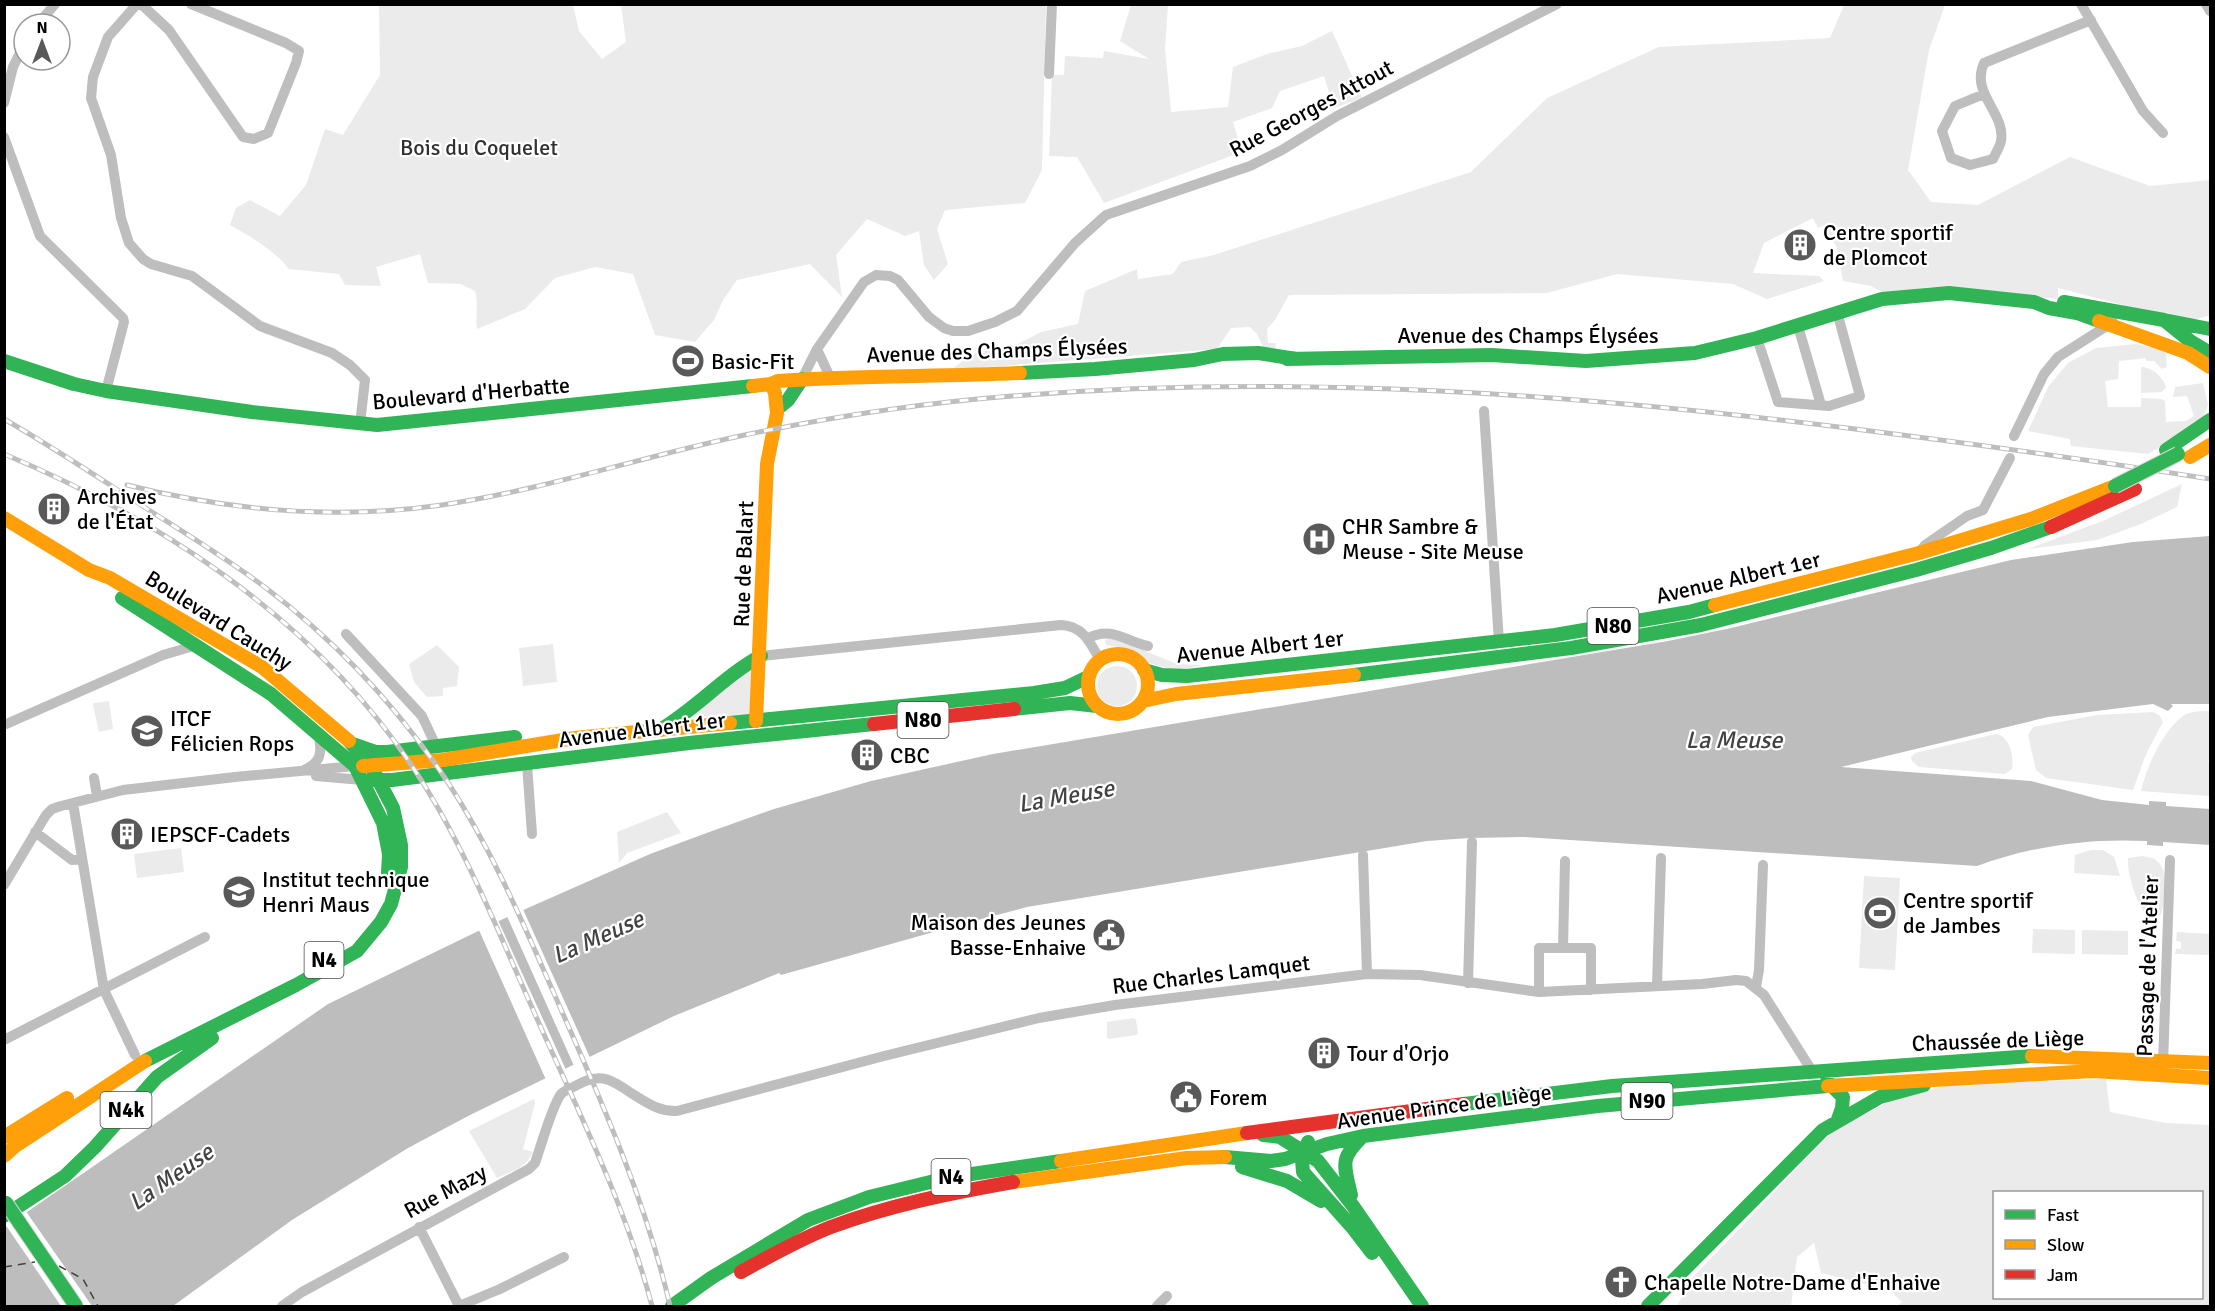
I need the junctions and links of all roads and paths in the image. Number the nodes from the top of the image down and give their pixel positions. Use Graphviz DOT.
graph roads {
  1 [pos="139,4"];
  2 [pos="191,4"];
  3 [pos="1052,4"];
  4 [pos="1557,4"];
  5 [pos="2081,4"];
  6 [pos="2206,4"];
  7 [pos="2211,11"];
  8 [pos="2091,20"];
  9 [pos="12,71"];
  10 [pos="1048,74"];
  11 [pos="1984,94"];
  12 [pos="4,103"];
  13 [pos="2163,133"];
  14 [pos="4,137"];
  15 [pos="2034,302"];
  16 [pos="1837,312"];
  17 [pos="2125,312"];
  18 [pos="2150,317"];
  19 [pos="2211,317"];
  20 [pos="2164,320"];
  21 [pos="2108,325"];
  22 [pos="1798,326"];
  23 [pos="2195,327"];
  24 [pos="2211,329"];
  25 [pos="1757,338"];
  26 [pos="2153,340"];
  27 [pos="818,349"];
  28 [pos="2211,353"];
  29 [pos="4,361"];
  30 [pos="2211,367"];
  31 [pos="830,377"];
  32 [pos="802,379"];
  33 [pos="771,384"];
  34 [pos="106,391"];
  35 [pos="1821,405"];
  36 [pos="777,409"];
  37 [pos="1485,411"];
  38 [pos="2211,420"];
  39 [pos="360,423"];
  40 [pos="2211,435"];
  41 [pos="2014,436"];
  42 [pos="2211,445"];
  43 [pos="2178,454"];
  44 [pos="2010,458"];
  45 [pos="1983,510"];
  46 [pos="7,523"];
  47 [pos="1991,531"];
  48 [pos="1980,551"];
  49 [pos="1919,553"];
  50 [pos="89,570"];
  51 [pos="198,629"];
  52 [pos="177,633"];
  53 [pos="346,634"];
  54 [pos="1088,638"];
  55 [pos="1499,642"];
  56 [pos="197,645"];
  57 [pos="1149,646"];
  58 [pos="1445,648"];
  59 [pos="163,655"];
  60 [pos="761,656"];
  61 [pos="1496,658"];
  62 [pos="1100,660"];
  63 [pos="1437,665"];
  64 [pos="1144,670"];
  65 [pos="1088,677"];
  66 [pos="1143,701"];
  67 [pos="1097,706"];
  68 [pos="789,718"];
  69 [pos="756,721"];
  70 [pos="4,725"];
  71 [pos="663,729"];
  72 [pos="318,735"];
  73 [pos="762,736"];
  74 [pos="575,738"];
  75 [pos="737,738"];
  76 [pos="353,744"];
  77 [pos="436,746"];
  78 [pos="527,764"];
  79 [pos="355,766"];
  80 [pos="372,766"];
  81 [pos="301,771"];
  82 [pos="94,778"];
  83 [pos="407,778"];
  84 [pos="362,780"];
  85 [pos="380,781"];
  86 [pos="98,796"];
  87 [pos="73,802"];
  88 [pos="393,808"];
  89 [pos="35,832"];
  90 [pos="532,834"];
  91 [pos="1472,842"];
  92 [pos="1363,855"];
  93 [pos="1661,858"];
  94 [pos="82,859"];
  95 [pos="2170,860"];
  96 [pos="1565,861"];
  97 [pos="1763,865"];
  98 [pos="4,885"];
  99 [pos="205,936"];
  100 [pos="1563,948"];
  101 [pos="1367,974"];
  102 [pos="1468,983"];
  103 [pos="1657,986"];
  104 [pos="1756,987"];
  105 [pos="104,990"];
  106 [pos="1591,990"];
  107 [pos="1539,992"];
  108 [pos="252,1008"];
  109 [pos="4,1040"];
  110 [pos="135,1055"];
  111 [pos="2163,1060"];
  112 [pos="2211,1063"];
  113 [pos="1812,1071"];
  114 [pos="2162,1074"];
  115 [pos="2211,1078"];
  116 [pos="588,1079"];
  117 [pos="1947,1079"];
  118 [pos="1833,1086"];
  119 [pos="1342,1120"];
  120 [pos="1837,1122"];
  121 [pos="1823,1130"];
  122 [pos="1256,1134"];
  123 [pos="1363,1136"];
  124 [pos="4,1137"];
  125 [pos="1305,1152"];
  126 [pos="4,1156"];
  127 [pos="1187,1158"];
  128 [pos="869,1197"];
  129 [pos="5,1205"];
  130 [pos="1353,1206"];
  131 [pos="1332,1207"];
  132 [pos="873,1213"];
  133 [pos="419,1227"];
  134 [pos="564,1257"];
  135 [pos="1167,1296"];
  136 [pos="76,1306"];
  137 [pos="282,1306"];
  138 [pos="459,1306"];
  139 [pos="672,1306"];
  140 [pos="689,1306"];
  141 [pos="1157,1306"];
  142 [pos="1409,1306"];
  143 [pos="1422,1306"];
  144 [pos="1648,1306"];
  1 -- 2 [label="street"];
  1 -- 39 [label="street"];
  3 -- 10 [label="street"];
  4 -- 27 [label="street, Rue Georges Attout"];
  5 -- 8 [label="street"];
  6 -- 7 [label="street"];
  8 -- 11 [label="street"];
  8 -- 13 [label="street"];
  9 -- 12 [label="street"];
  11 -- 11 [label="street"];
  14 -- 34 [label="street"];
  15 -- 16 [label="main road, Avenue des Champs Élysées"];
  15 -- 17 [label="main road, Avenue des Champs Élysées"];
  15 -- 21 [label="main road, Avenue des Champs Élysées"];
  16 -- 22 [label="main road, Avenue des Champs Élysées"];
  16 -- 35 [label="street"];
  17 -- 18 [label="main road, Avenue des Champs Élysées"];
  17 -- 21 [label="street"];
  18 -- 20 [label="main road, Avenue des Champs Élysées"];
  18 -- 26 [label="main road"];
  19 -- 23 [label="main road"];
  20 -- 23 [label="main road"];
  20 -- 28 [label="main road, Avenue des Champs Élysées"];
  21 -- 26 [label="main road, Avenue des Champs Élysées"];
  21 -- 41 [label="street"];
  22 -- 25 [label="main road, Avenue des Champs Élysées"];
  22 -- 35 [label="street"];
  23 -- 24 [label="main road"];
  25 -- 31 [label="main road, Avenue des Champs Élysées"];
  25 -- 35 [label="street"];
  26 -- 30 [label="main road, Avenue des Champs Élysées"];
  27 -- 31 [label="street"];
  27 -- 32 [label="street"];
  29 -- 34 [label="main road, Boulevard d'Herbatte"];
  31 -- 32 [label="main road, Avenue des Champs Élysées"];
  32 -- 33 [label="main road, Boulevard d'Herbatte"];
  32 -- 36 [label="main road"];
  33 -- 36 [label="main road, Rue de Balart"];
  33 -- 39 [label="main road, Boulevard d'Herbatte"];
  34 -- 39 [label="main road, Boulevard d'Herbatte"];
  36 -- 60 [label="main road, Rue de Balart"];
  37 -- 55 [label="street"];
  38 -- 43 [label="main road"];
  40 -- 43 [label="main road, Avenue Albert 1er / N80"];
  42 -- 43 [label="main road, N80"];
  43 -- 47 [label="main road, Avenue Albert 1er / N80"];
  43 -- 48 [label="main road, Avenue Albert 1er / N80"];
  44 -- 45 [label="street"];
  45 -- 47 [label="street"];
  45 -- 49 [label="street"];
  46 -- 50 [label="main road, Boulevard Cauchy / N4"];
  47 -- 48 [label="main road"];
  47 -- 49 [label="main road, Avenue Albert 1er / N80"];
  48 -- 61 [label="main road, Avenue Albert 1er / N80"];
  49 -- 55 [label="main road, Avenue Albert 1er / N80"];
  50 -- 51 [label="main road, Boulevard Cauchy / N4"];
  50 -- 52 [label="main road, Boulevard Cauchy / N4"];
  51 -- 52 [label="street"];
  51 -- 76 [label="main road, Boulevard Cauchy / N4"];
  52 -- 56 [label="main road, Boulevard Cauchy / N4"];
  52 -- 59 [label="street"];
  53 -- 77 [label="street"];
  54 -- 57 [label="street, Avenue Albert 1er"];
  54 -- 60 [label="street, Avenue Albert 1er"];
  54 -- 62 [label="street"];
  55 -- 58 [label="main road, Avenue Albert 1er / N80"];
  55 -- 61 [label="main road"];
  56 -- 59 [label="street"];
  56 -- 72 [label="main road, Boulevard Cauchy / N4"];
  58 -- 63 [label="main road"];
  58 -- 64 [label="main road, Avenue Albert 1er / N80"];
  59 -- 70 [label="street"];
  60 -- 69 [label="main road, Rue de Balart"];
  60 -- 71 [label="main road, Avenue Albert 1er"];
  61 -- 63 [label="main road, Avenue Albert 1er / N80"];
  62 -- 64 [label="main road, Avenue Albert 1er"];
  62 -- 65 [label="main road"];
  63 -- 66 [label="main road, Avenue Albert 1er / N80"];
  64 -- 66 [label="main road, Avenue Albert 1er"];
  65 -- 67 [label="main road"];
  65 -- 68 [label="main road, Avenue Albert 1er / N80"];
  66 -- 67 [label="main road, Avenue Albert 1er"];
  67 -- 73 [label="main road, Avenue Albert 1er / N80"];
  68 -- 69 [label="main road, Avenue Albert 1er / N80"];
  68 -- 73 [label="main road, Avenue Albert 1er / N80"];
  69 -- 71 [label="main road, Avenue Albert 1er / N80"];
  69 -- 75 [label="main road"];
  71 -- 74 [label="main road, Avenue Albert 1er / N80"];
  71 -- 78 [label="main road, Avenue Albert 1er / N80"];
  72 -- 79 [label="main road, Boulevard Cauchy / N4"];
  72 -- 81 [label="street"];
  73 -- 75 [label="main road, Avenue Albert 1er / N80"];
  74 -- 77 [label="main road, Avenue Albert 1er / N80"];
  74 -- 80 [label="main road, Avenue Albert 1er / N80"];
  75 -- 78 [label="main road, Avenue Albert 1er / N80"];
  76 -- 77 [label="main road, Avenue Albert 1er / N80"];
  76 -- 80 [label="main road, Boulevard Cauchy / N4"];
  78 -- 83 [label="main road, Avenue Albert 1er / N80"];
  78 -- 90 [label="street"];
  79 -- 80 [label="main road, Avenue Albert 1er / N80"];
  79 -- 81 [label="street"];
  79 -- 84 [label="main road, N4"];
  80 -- 85 [label="main road, N4"];
  81 -- 84 [label="street"];
  81 -- 86 [label="street"];
  82 -- 86 [label="street"];
  83 -- 85 [label="main road, Avenue Albert 1er / N80"];
  83 -- 88 [label="main road"];
  84 -- 85 [label="main road, Avenue Albert 1er / N80"];
  84 -- 110 [label="main road, N4"];
  85 -- 88 [label="main road, N4"];
  86 -- 87 [label="street"];
  87 -- 89 [label="street"];
  87 -- 94 [label="street"];
  88 -- 108 [label="main road, N4"];
  89 -- 94 [label="street"];
  89 -- 98 [label="street"];
  91 -- 102 [label="street"];
  92 -- 101 [label="street"];
  93 -- 103 [label="street"];
  94 -- 105 [label="street"];
  95 -- 111 [label="street, Passage de l'Atelier"];
  96 -- 100 [label="street"];
  97 -- 104 [label="street"];
  99 -- 105 [label="street"];
  100 -- 106 [label="street"];
  100 -- 107 [label="street"];
  101 -- 102 [label="street, Rue Charles Lamquet"];
  101 -- 116 [label="street, Rue Charles Lamquet"];
  102 -- 107 [label="street, Rue Charles Lamquet"];
  103 -- 104 [label="street, Rue Charles Lamquet"];
  103 -- 106 [label="street, Rue Charles Lamquet"];
  104 -- 113 [label="street"];
  105 -- 109 [label="street"];
  105 -- 110 [label="street"];
  106 -- 107 [label="street, Rue Charles Lamquet"];
  108 -- 126 [label="main road, N4"];
  108 -- 129 [label="main road, N4k"];
  110 -- 124 [label="main road, N4"];
  111 -- 112 [label="main road, Chaussée de Liège / N90"];
  111 -- 113 [label="main road, Chaussée de Liège / N90"];
  111 -- 114 [label="street, Passage de l'Atelier"];
  113 -- 118 [label="main road"];
  113 -- 119 [label="main road, Avenue Prince de Liège / N90"];
  114 -- 115 [label="main road, Chaussée de Liège / N90"];
  114 -- 117 [label="main road, Chaussée de Liège / N90"];
  116 -- 133 [label="street, Rue Mazy"];
  117 -- 118 [label="main road, Avenue Prince de Liège / N90"];
  117 -- 120 [label="main road, Chaussée de Liège"];
  118 -- 120 [label="main road"];
  118 -- 121 [label="main road, Chaussée de Liège"];
  118 -- 123 [label="main road, Avenue Prince de Liège / N90"];
  119 -- 122 [label="main road, Avenue Prince de Liège / N90"];
  119 -- 125 [label="main road"];
  120 -- 121 [label="main road, Chaussée de Liège"];
  121 -- 144 [label="main road, Chaussée de Liège"];
  122 -- 125 [label="main road, N4"];
  122 -- 128 [label="main road, Avenue Prince de Liège / N4"];
  123 -- 125 [label="main road, Avenue Prince de Liège / N90"];
  123 -- 130 [label="main road"];
  125 -- 127 [label="main road, Avenue Prince de Liège / N90"];
  125 -- 130 [label="main road, N4"];
  125 -- 131 [label="main road"];
  127 -- 131 [label="main road, N4"];
  127 -- 132 [label="main road, Avenue Prince de Liège / N4"];
  128 -- 132 [label="main road"];
  128 -- 139 [label="main road, Avenue Prince de Liège / N4"];
  129 -- 136 [label="main road, bridge"];
  130 -- 143 [label="main road, N4"];
  131 -- 142 [label="main road, N4"];
  132 -- 140 [label="main road, Avenue Prince de Liège / N4"];
  133 -- 137 [label="street, Rue Mazy"];
  133 -- 138 [label="street"];
  134 -- 138 [label="street"];
  135 -- 141 [label="street"];
}
